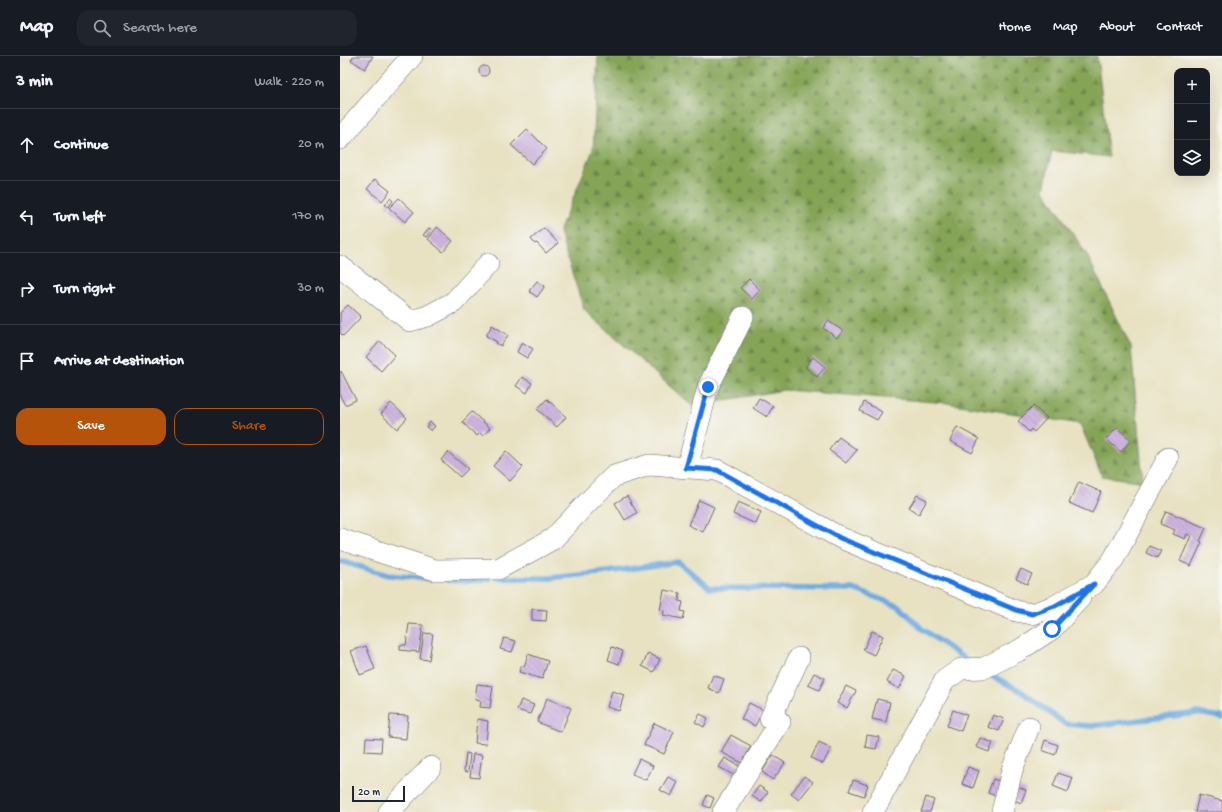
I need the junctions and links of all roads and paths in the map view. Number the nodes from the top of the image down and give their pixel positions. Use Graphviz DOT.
graph roads {
  1 [pos="412,56"];
  2 [pos="340,138"];
  3 [pos="488,264"];
  4 [pos="340,266"];
  5 [pos="743,317"];
  6 [pos="1168,458"];
  7 [pos="686,468"];
  8 [pos="340,539"];
  9 [pos="1094,584"];
  10 [pos="799,658"];
  11 [pos="1029,728"];
  12 [pos="431,768"];
  13 [pos="389,812"];
  14 [pos="723,812"];
  15 [pos="873,812"];
  16 [pos="1002,812"];
  1 -- 2 [label="street"];
  3 -- 4 [label="street"];
  5 -- 7 [label="street"];
  6 -- 9 [label="street"];
  7 -- 8 [label="street"];
  7 -- 9 [label="street"];
  9 -- 15 [label="street"];
  10 -- 14 [label="street"];
  11 -- 16 [label="street"];
  12 -- 13 [label="street"];
}
